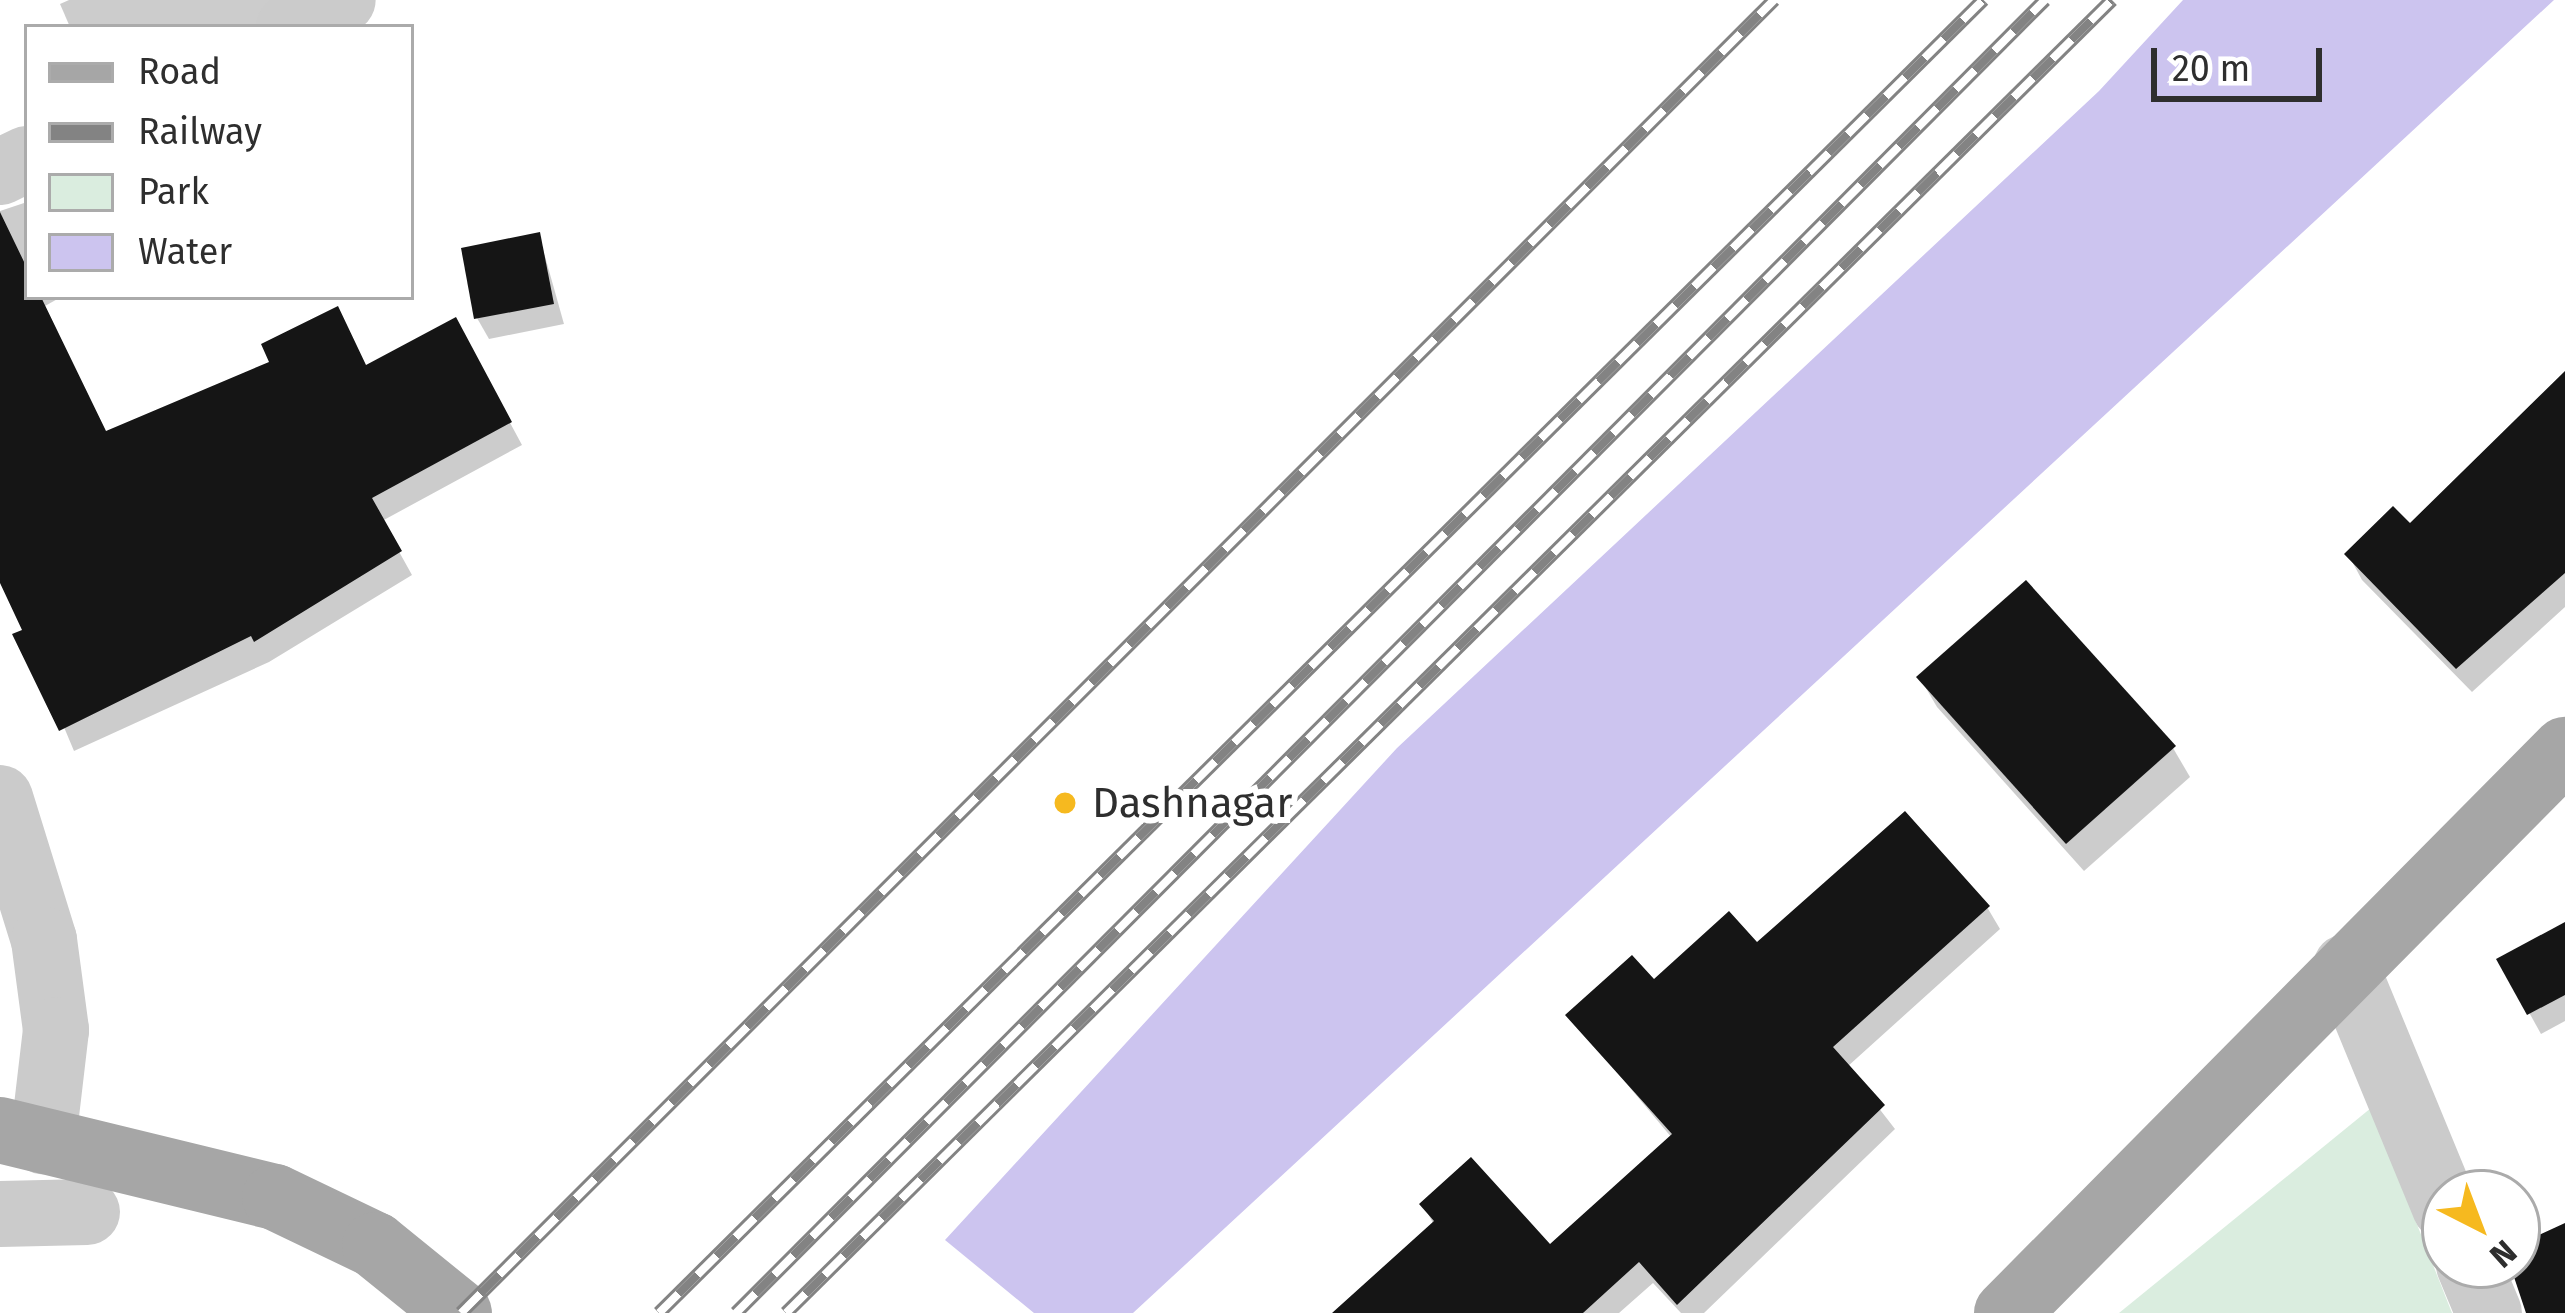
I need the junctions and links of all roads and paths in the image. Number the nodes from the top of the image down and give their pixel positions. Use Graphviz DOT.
graph roads {
  1 [pos="343,0"];
  2 [pos="295,24"];
  3 [pos="2565,750"];
  4 [pos="0,798"];
  5 [pos="2346,967"];
  6 [pos="21,1136"];
  7 [pos="2429,1169"];
  8 [pos="87,1212"];
  9 [pos="0,1214"];
  10 [pos="459,1313"];
  11 [pos="2007,1313"];
  1 -- 2 [label="street"];
  3 -- 5 [label="main road"];
  4 -- 6 [label="street"];
  5 -- 7 [label="street"];
  5 -- 11 [label="main road"];
  6 -- 10 [label="main road"];
  8 -- 9 [label="street"];
}
